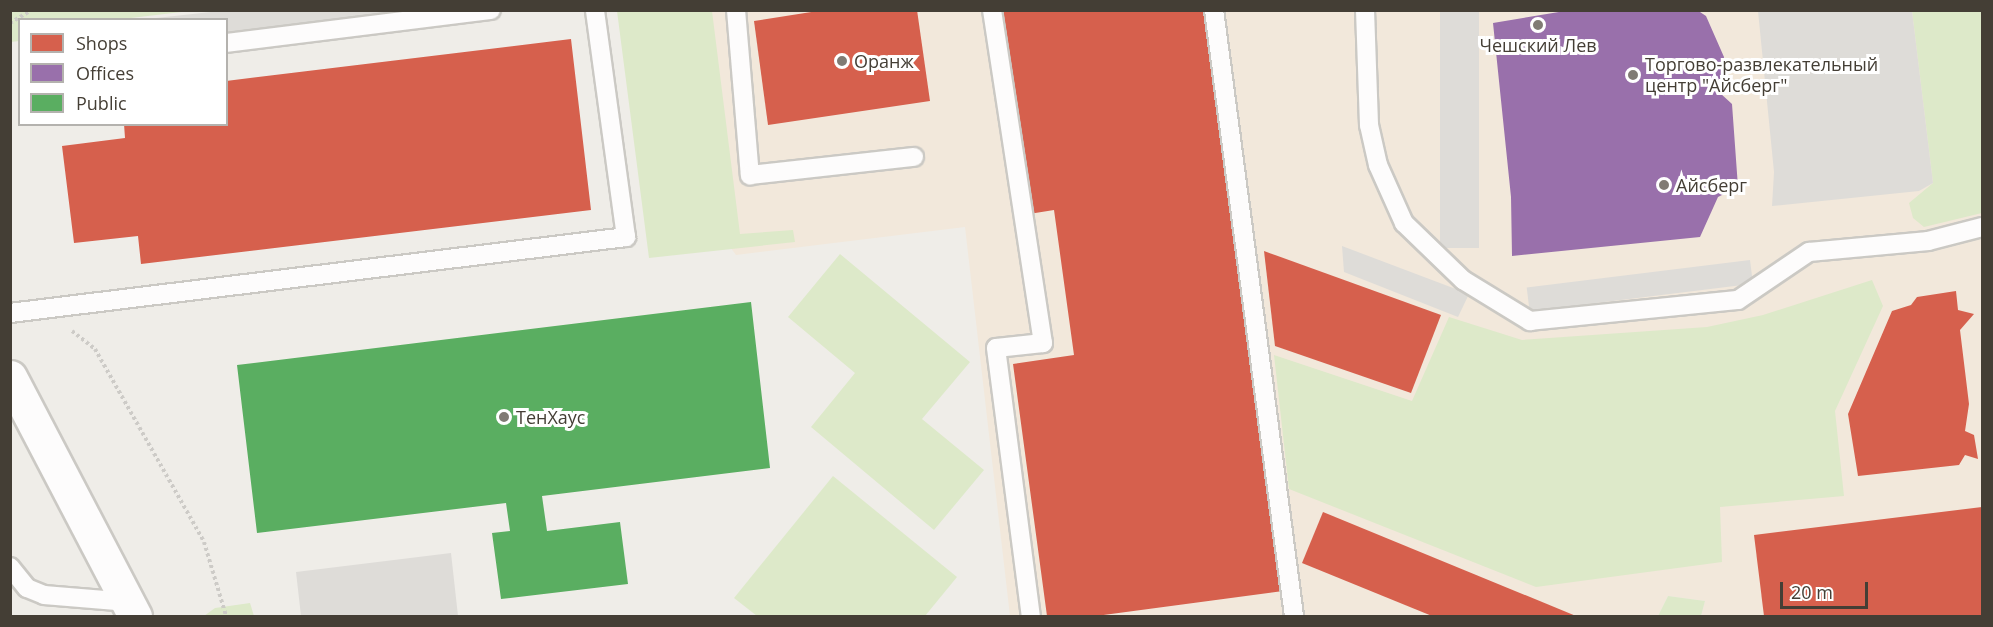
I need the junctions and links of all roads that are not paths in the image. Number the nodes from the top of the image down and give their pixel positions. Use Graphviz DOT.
graph roads {
  1 [pos="491,10"];
  2 [pos="595,10"];
  3 [pos="736,10"];
  4 [pos="992,10"];
  5 [pos="1214,10"];
  6 [pos="1365,10"];
  7 [pos="228,43"];
  8 [pos="914,157"];
  9 [pos="1983,227"];
  10 [pos="10,314"];
  11 [pos="10,377"];
  12 [pos="10,567"];
  13 [pos="132,609"];
  14 [pos="1031,616"];
  15 [pos="1294,616"];
  1 -- 7 [label="lane"];
  2 -- 10 [label="lane"];
  3 -- 8 [label="lane"];
  4 -- 14 [label="lane"];
  5 -- 15 [label="lane"];
  6 -- 9 [label="lane"];
  11 -- 13 [label="street"];
  12 -- 13 [label="lane"];
}
